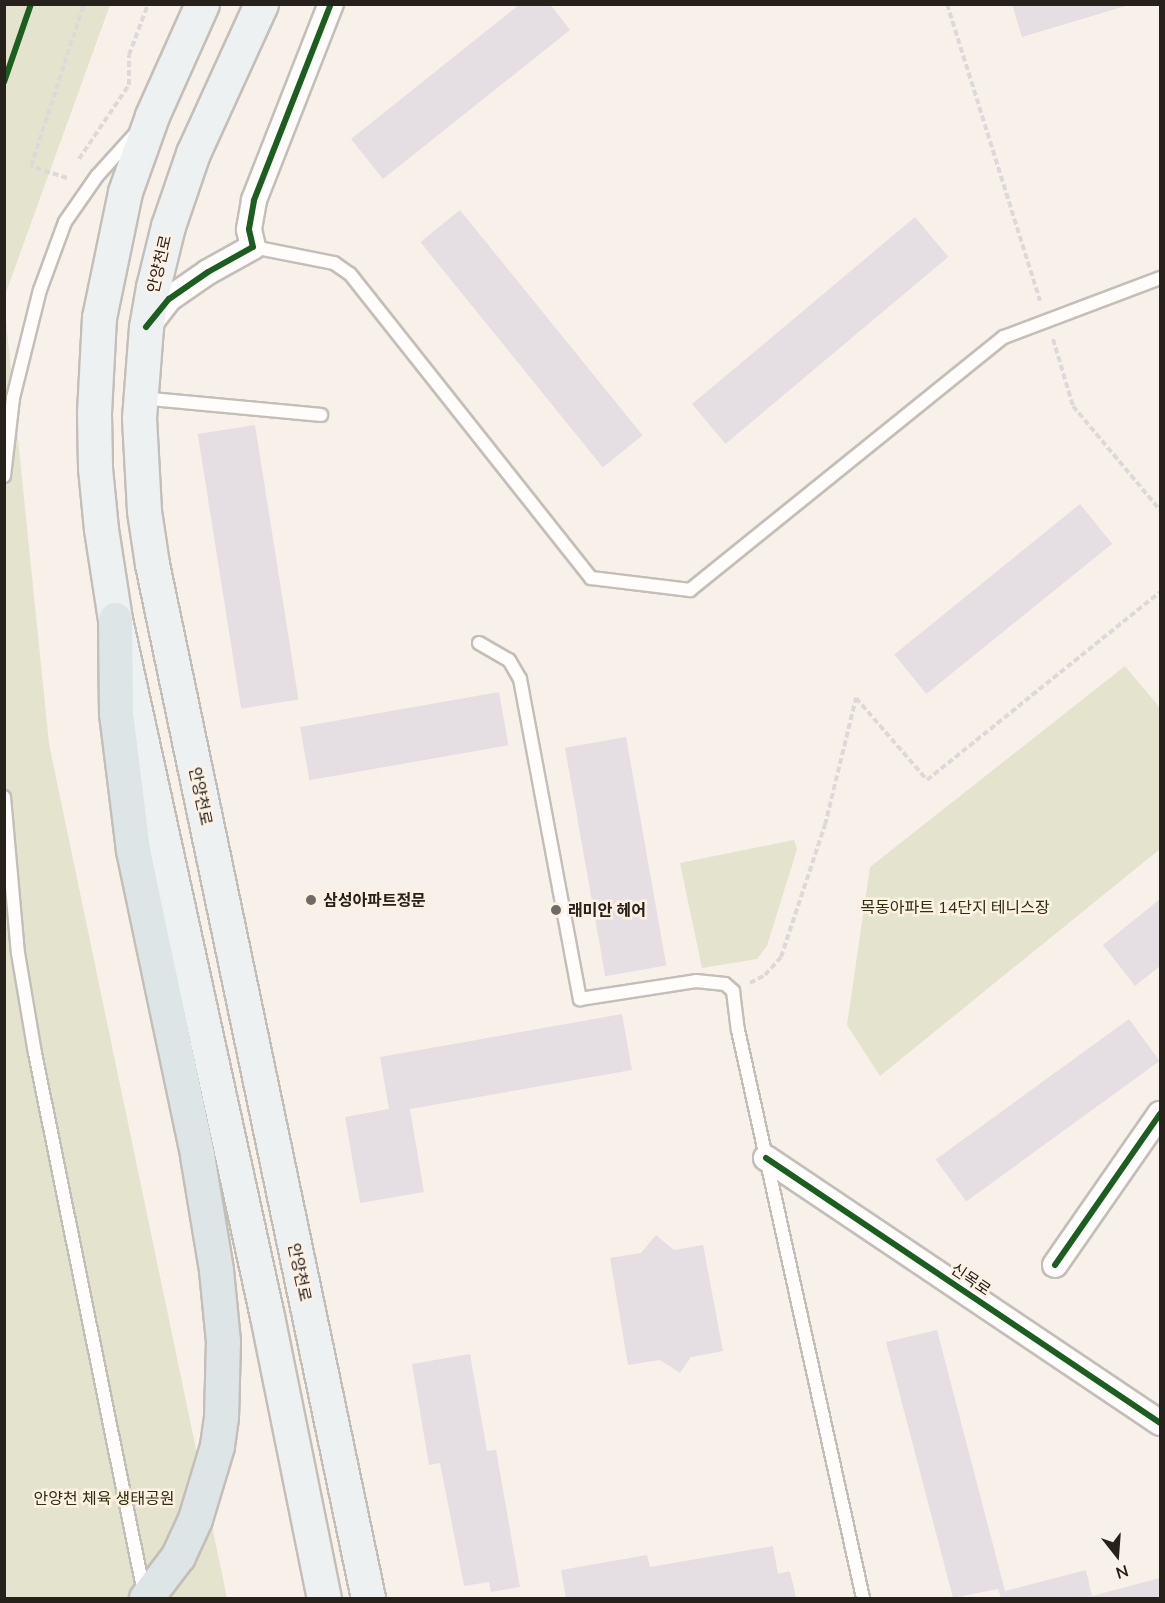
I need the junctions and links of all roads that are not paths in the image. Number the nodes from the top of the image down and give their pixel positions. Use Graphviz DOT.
graph roads {
  1 [pos="202,4"];
  2 [pos="261,4"];
  3 [pos="331,4"];
  4 [pos="152,116"];
  5 [pos="253,247"];
  6 [pos="1161,278"];
  7 [pos="146,327"];
  8 [pos="141,398"];
  9 [pos="321,415"];
  10 [pos="4,476"];
  11 [pos="115,619"];
  12 [pos="479,643"];
  13 [pos="4,797"];
  14 [pos="1161,1114"];
  15 [pos="766,1158"];
  16 [pos="1055,1265"];
  17 [pos="1161,1423"];
  18 [pos="146,1599"];
  19 [pos="324,1599"];
  20 [pos="368,1599"];
  21 [pos="863,1599"];
  1 -- 4 [label="main road"];
  2 -- 7 [label="main road, 안양천로"];
  3 -- 5 [label="street"];
  4 -- 10 [label="lane"];
  4 -- 11 [label="main road"];
  5 -- 6 [label="lane"];
  5 -- 7 [label="street"];
  7 -- 8 [label="main road, 안양천로"];
  8 -- 9 [label="lane"];
  8 -- 20 [label="main road, 안양천로"];
  11 -- 18 [label="main road"];
  11 -- 19 [label="main road"];
  12 -- 15 [label="lane"];
  13 -- 18 [label="lane"];
  14 -- 16 [label="street"];
  15 -- 17 [label="street, 신목로"];
  15 -- 21 [label="lane"];
}
